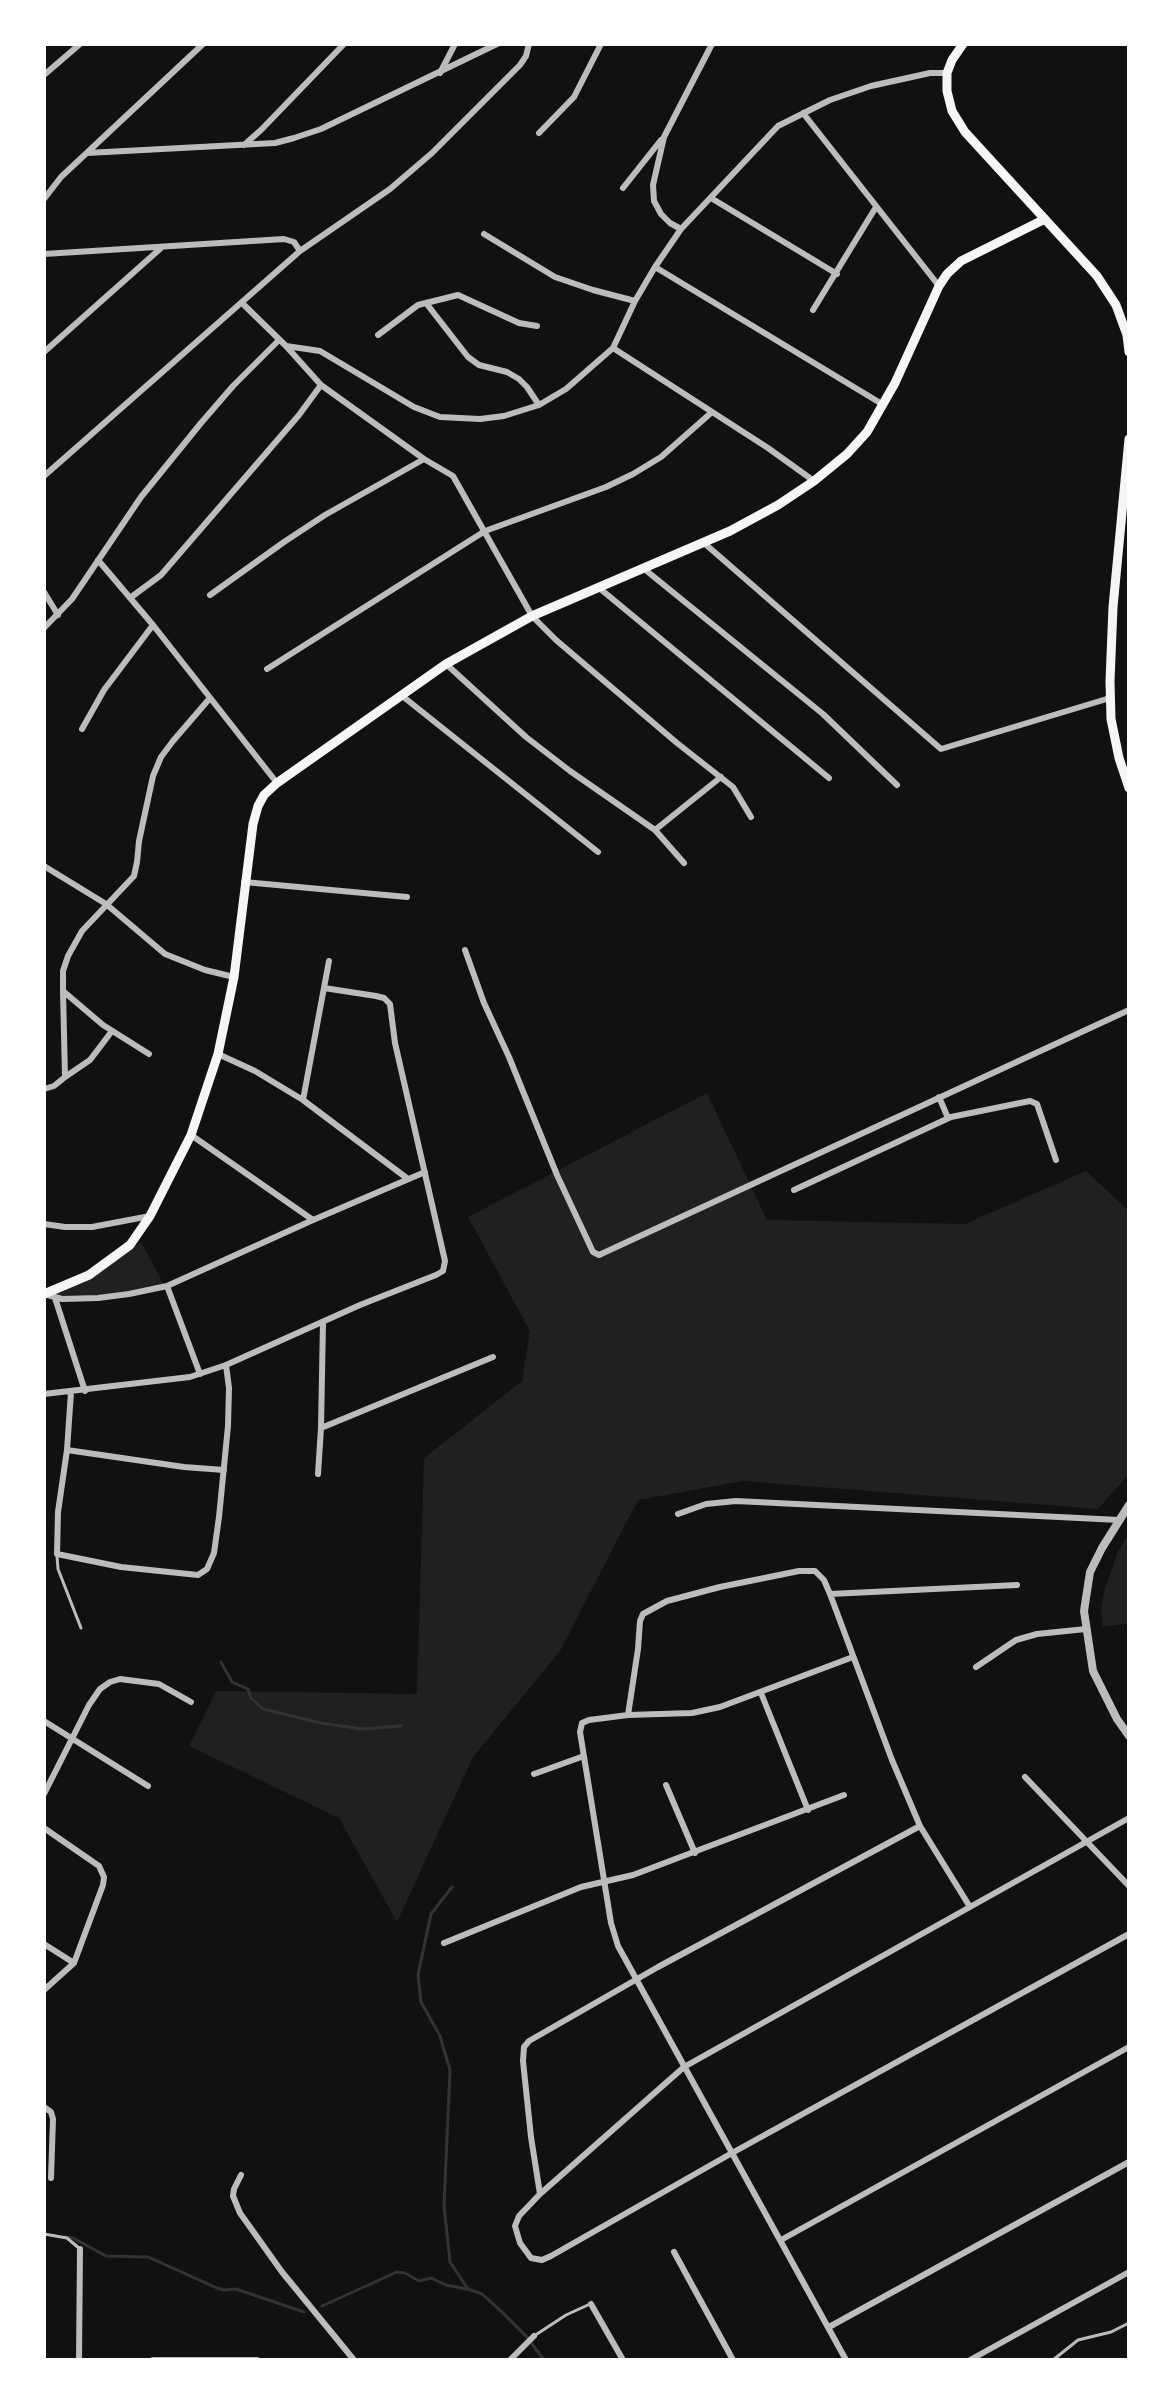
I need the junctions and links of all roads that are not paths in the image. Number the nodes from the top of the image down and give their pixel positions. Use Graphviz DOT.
graph roads {
  1 [pos="80,44"];
  2 [pos="203,44"];
  3 [pos="344,44"];
  4 [pos="455,44"];
  5 [pos="497,44"];
  6 [pos="529,44"];
  7 [pos="601,44"];
  8 [pos="712,44"];
  9 [pos="963,44"];
  10 [pos="439,73"];
  11 [pos="947,73"];
  12 [pos="44,75"];
  13 [pos="803,113"];
  14 [pos="539,133"];
  15 [pos="664,137"];
  16 [pos="244,145"];
  17 [pos="87,153"];
  18 [pos="623,188"];
  19 [pos="711,198"];
  20 [pos="44,199"];
  21 [pos="876,207"];
  22 [pos="1045,219"];
  23 [pos="681,229"];
  24 [pos="484,234"];
  25 [pos="162,247"];
  26 [pos="300,251"];
  27 [pos="44,254"];
  28 [pos="655,267"];
  29 [pos="837,274"];
  30 [pos="939,286"];
  31 [pos="635,301"];
  32 [pos="242,303"];
  33 [pos="426,303"];
  34 [pos="813,310"];
  35 [pos="537,326"];
  36 [pos="1128,334"];
  37 [pos="378,335"];
  38 [pos="279,340"];
  39 [pos="286,346"];
  40 [pos="613,348"];
  41 [pos="44,352"];
  42 [pos="1129,352"];
  43 [pos="321,385"];
  44 [pos="882,404"];
  45 [pos="539,405"];
  46 [pos="712,412"];
  47 [pos="1129,439"];
  48 [pos="424,459"];
  49 [pos="44,476"];
  50 [pos="814,481"];
  51 [pos="1125,522"];
  52 [pos="485,531"];
  53 [pos="704,543"];
  54 [pos="98,560"];
  55 [pos="643,568"];
  56 [pos="598,587"];
  57 [pos="44,592"];
  58 [pos="210,595"];
  59 [pos="130,598"];
  60 [pos="58,615"];
  61 [pos="532,616"];
  62 [pos="153,625"];
  63 [pos="44,628"];
  64 [pos="446,664"];
  65 [pos="267,669"];
  66 [pos="401,695"];
  67 [pos="210,698"];
  68 [pos="1110,698"];
  69 [pos="82,729"];
  70 [pos="721,777"];
  71 [pos="829,778"];
  72 [pos="277,783"];
  73 [pos="897,785"];
  74 [pos="1129,788"];
  75 [pos="751,817"];
  76 [pos="655,830"];
  77 [pos="598,852"];
  78 [pos="684,863"];
  79 [pos="46,869"];
  80 [pos="244,882"];
  81 [pos="407,897"];
  82 [pos="106,904"];
  83 [pos="465,950"];
  84 [pos="329,961"];
  85 [pos="234,977"];
  86 [pos="324,988"];
  87 [pos="63,991"];
  88 [pos="1129,1010"];
  89 [pos="112,1031"];
  90 [pos="149,1054"];
  91 [pos="218,1054"];
  92 [pos="65,1077"];
  93 [pos="44,1089"];
  94 [pos="939,1097"];
  95 [pos="303,1100"];
  96 [pos="948,1118"];
  97 [pos="191,1135"];
  98 [pos="1056,1160"];
  99 [pos="425,1172"];
  100 [pos="408,1179"];
  101 [pos="794,1190"];
  102 [pos="150,1216"];
  103 [pos="313,1220"];
  104 [pos="44,1224"];
  105 [pos="167,1286"];
  106 [pos="44,1294"];
  107 [pos="55,1298"];
  108 [pos="323,1322"];
  109 [pos="493,1357"];
  110 [pos="226,1365"];
  111 [pos="200,1374"];
  112 [pos="85,1391"];
  113 [pos="71,1392"];
  114 [pos="44,1394"];
  115 [pos="321,1428"];
  116 [pos="67,1450"];
  117 [pos="224,1470"];
  118 [pos="318,1474"];
  119 [pos="1129,1505"];
  120 [pos="678,1514"];
  121 [pos="1119,1520"];
  122 [pos="57,1554"];
  123 [pos="1017,1585"];
  124 [pos="830,1594"];
  125 [pos="81,1628"];
  126 [pos="1086,1629"];
  127 [pos="853,1657"];
  128 [pos="976,1667"];
  129 [pos="761,1693"];
  130 [pos="191,1702"];
  131 [pos="628,1715"];
  132 [pos="44,1721"];
  133 [pos="1129,1736"];
  134 [pos="71,1737"];
  135 [pos="584,1756"];
  136 [pos="534,1774"];
  137 [pos="1025,1777"];
  138 [pos="666,1785"];
  139 [pos="148,1786"];
  140 [pos="44,1794"];
  141 [pos="844,1795"];
  142 [pos="808,1810"];
  143 [pos="1129,1818"];
  144 [pos="920,1826"];
  145 [pos="44,1828"];
  146 [pos="1086,1841"];
  147 [pos="695,1853"];
  148 [pos="605,1883"];
  149 [pos="1129,1886"];
  150 [pos="970,1907"];
  151 [pos="1129,1934"];
  152 [pos="444,1943"];
  153 [pos="44,1944"];
  154 [pos="74,1963"];
  155 [pos="635,1981"];
  156 [pos="44,1990"];
  157 [pos="1129,2047"];
  158 [pos="684,2067"];
  159 [pos="44,2107"];
  160 [pos="732,2153"];
  161 [pos="1129,2162"];
  162 [pos="241,2175"];
  163 [pos="51,2178"];
  164 [pos="540,2194"];
  165 [pos="44,2234"];
  166 [pos="781,2240"];
  167 [pos="80,2249"];
  168 [pos="674,2252"];
  169 [pos="1129,2272"];
  170 [pos="591,2304"];
  171 [pos="1129,2323"];
  172 [pos="829,2327"];
  173 [pos="534,2336"];
  174 [pos="79,2360"];
  175 [pos="153,2360"];
  176 [pos="257,2360"];
  177 [pos="354,2360"];
  178 [pos="510,2360"];
  179 [pos="623,2360"];
  180 [pos="733,2360"];
  181 [pos="846,2360"];
  182 [pos="970,2360"];
  183 [pos="1053,2360"];
  1 -- 12 [label="street"];
  2 -- 17 [label="street"];
  3 -- 16 [label="street"];
  4 -- 10 [label="street"];
  5 -- 10 [label="street"];
  6 -- 26 [label="street"];
  7 -- 14 [label="street"];
  8 -- 15 [label="street"];
  9 -- 11 [label="main road"];
  10 -- 16 [label="street"];
  11 -- 13 [label="street"];
  11 -- 22 [label="main road"];
  13 -- 19 [label="street"];
  13 -- 21 [label="street"];
  15 -- 18 [label="street"];
  15 -- 23 [label="street"];
  16 -- 17 [label="street"];
  17 -- 20 [label="street"];
  19 -- 23 [label="street"];
  19 -- 29 [label="street"];
  21 -- 29 [label="street"];
  21 -- 30 [label="street"];
  22 -- 30 [label="main road"];
  22 -- 36 [label="main road"];
  23 -- 28 [label="street"];
  24 -- 31 [label="street"];
  25 -- 26 [label="street"];
  25 -- 27 [label="street"];
  25 -- 41 [label="street"];
  26 -- 32 [label="street"];
  28 -- 31 [label="street"];
  28 -- 44 [label="street"];
  29 -- 34 [label="street"];
  30 -- 44 [label="main road"];
  31 -- 40 [label="street"];
  32 -- 38 [label="street"];
  32 -- 49 [label="street"];
  33 -- 35 [label="street"];
  33 -- 37 [label="street"];
  33 -- 45 [label="street"];
  36 -- 42 [label="main road"];
  38 -- 39 [label="street"];
  38 -- 54 [label="street"];
  39 -- 43 [label="street"];
  39 -- 45 [label="street"];
  40 -- 45 [label="street"];
  40 -- 46 [label="street"];
  43 -- 48 [label="street"];
  43 -- 59 [label="street"];
  44 -- 50 [label="main road"];
  46 -- 50 [label="street"];
  46 -- 52 [label="street"];
  47 -- 51 [label="main road"];
  48 -- 52 [label="street"];
  48 -- 58 [label="street"];
  50 -- 53 [label="main road"];
  51 -- 68 [label="main road"];
  52 -- 61 [label="street"];
  52 -- 65 [label="street"];
  53 -- 55 [label="main road"];
  53 -- 68 [label="street"];
  54 -- 59 [label="street"];
  54 -- 60 [label="street"];
  55 -- 56 [label="main road"];
  55 -- 73 [label="street"];
  56 -- 61 [label="main road"];
  56 -- 71 [label="street"];
  57 -- 60 [label="street"];
  59 -- 62 [label="street"];
  60 -- 63 [label="street"];
  61 -- 64 [label="main road"];
  61 -- 70 [label="street"];
  62 -- 67 [label="street"];
  62 -- 69 [label="street"];
  64 -- 66 [label="main road"];
  64 -- 76 [label="street"];
  66 -- 72 [label="main road"];
  66 -- 77 [label="street"];
  67 -- 72 [label="street"];
  67 -- 82 [label="street"];
  68 -- 74 [label="main road"];
  70 -- 75 [label="street"];
  70 -- 76 [label="street"];
  72 -- 80 [label="main road"];
  76 -- 78 [label="street"];
  79 -- 82 [label="street"];
  80 -- 81 [label="street"];
  80 -- 85 [label="main road"];
  82 -- 85 [label="street"];
  82 -- 87 [label="street"];
  83 -- 94 [label="street"];
  84 -- 86 [label="street"];
  85 -- 91 [label="main road"];
  86 -- 95 [label="street"];
  86 -- 99 [label="street"];
  87 -- 89 [label="street"];
  87 -- 92 [label="street"];
  88 -- 94 [label="street"];
  89 -- 90 [label="street"];
  89 -- 92 [label="street"];
  91 -- 95 [label="street"];
  91 -- 97 [label="main road"];
  92 -- 93 [label="street"];
  94 -- 96 [label="street"];
  95 -- 100 [label="street"];
  96 -- 98 [label="street"];
  96 -- 101 [label="street"];
  97 -- 102 [label="main road"];
  97 -- 103 [label="street"];
  99 -- 100 [label="street"];
  99 -- 108 [label="street"];
  100 -- 103 [label="street"];
  102 -- 104 [label="street"];
  102 -- 106 [label="main road"];
  103 -- 105 [label="street"];
  105 -- 107 [label="street"];
  105 -- 111 [label="street"];
  106 -- 107 [label="street"];
  107 -- 112 [label="street"];
  108 -- 110 [label="street"];
  108 -- 115 [label="street"];
  109 -- 115 [label="street"];
  110 -- 111 [label="street"];
  110 -- 117 [label="street"];
  111 -- 112 [label="street"];
  112 -- 113 [label="street"];
  113 -- 114 [label="street"];
  113 -- 116 [label="street"];
  115 -- 118 [label="street"];
  116 -- 117 [label="street"];
  116 -- 122 [label="street"];
  117 -- 122 [label="street"];
  119 -- 121 [label="street"];
  120 -- 121 [label="street"];
  121 -- 126 [label="street"];
  122 -- 125 [label="lane"];
  123 -- 124 [label="street"];
  124 -- 127 [label="street"];
  124 -- 131 [label="street"];
  126 -- 128 [label="street"];
  126 -- 133 [label="street"];
  127 -- 129 [label="street"];
  127 -- 144 [label="street"];
  129 -- 131 [label="street"];
  129 -- 142 [label="street"];
  130 -- 134 [label="street"];
  131 -- 135 [label="street"];
  132 -- 134 [label="street"];
  134 -- 139 [label="street"];
  134 -- 140 [label="street"];
  135 -- 136 [label="street"];
  135 -- 148 [label="street"];
  137 -- 146 [label="street"];
  138 -- 147 [label="street"];
  141 -- 142 [label="street"];
  142 -- 147 [label="street"];
  143 -- 146 [label="street"];
  144 -- 150 [label="street"];
  144 -- 155 [label="street"];
  145 -- 154 [label="street"];
  146 -- 149 [label="street"];
  146 -- 150 [label="street"];
  147 -- 148 [label="street"];
  148 -- 152 [label="street"];
  148 -- 155 [label="street"];
  150 -- 158 [label="street"];
  151 -- 160 [label="street"];
  153 -- 154 [label="street"];
  154 -- 156 [label="street"];
  155 -- 158 [label="street"];
  155 -- 164 [label="street"];
  157 -- 166 [label="street"];
  158 -- 160 [label="street"];
  158 -- 164 [label="street"];
  159 -- 163 [label="street"];
  160 -- 164 [label="street"];
  160 -- 166 [label="street"];
  161 -- 172 [label="street"];
  162 -- 177 [label="street"];
  165 -- 167 [label="lane"];
  166 -- 172 [label="street"];
  167 -- 174 [label="street"];
  168 -- 180 [label="street"];
  169 -- 182 [label="street"];
  170 -- 173 [label="lane"];
  170 -- 179 [label="street"];
  171 -- 183 [label="lane"];
  172 -- 181 [label="street"];
  173 -- 178 [label="street"];
  175 -- 176 [label="street"];
}
